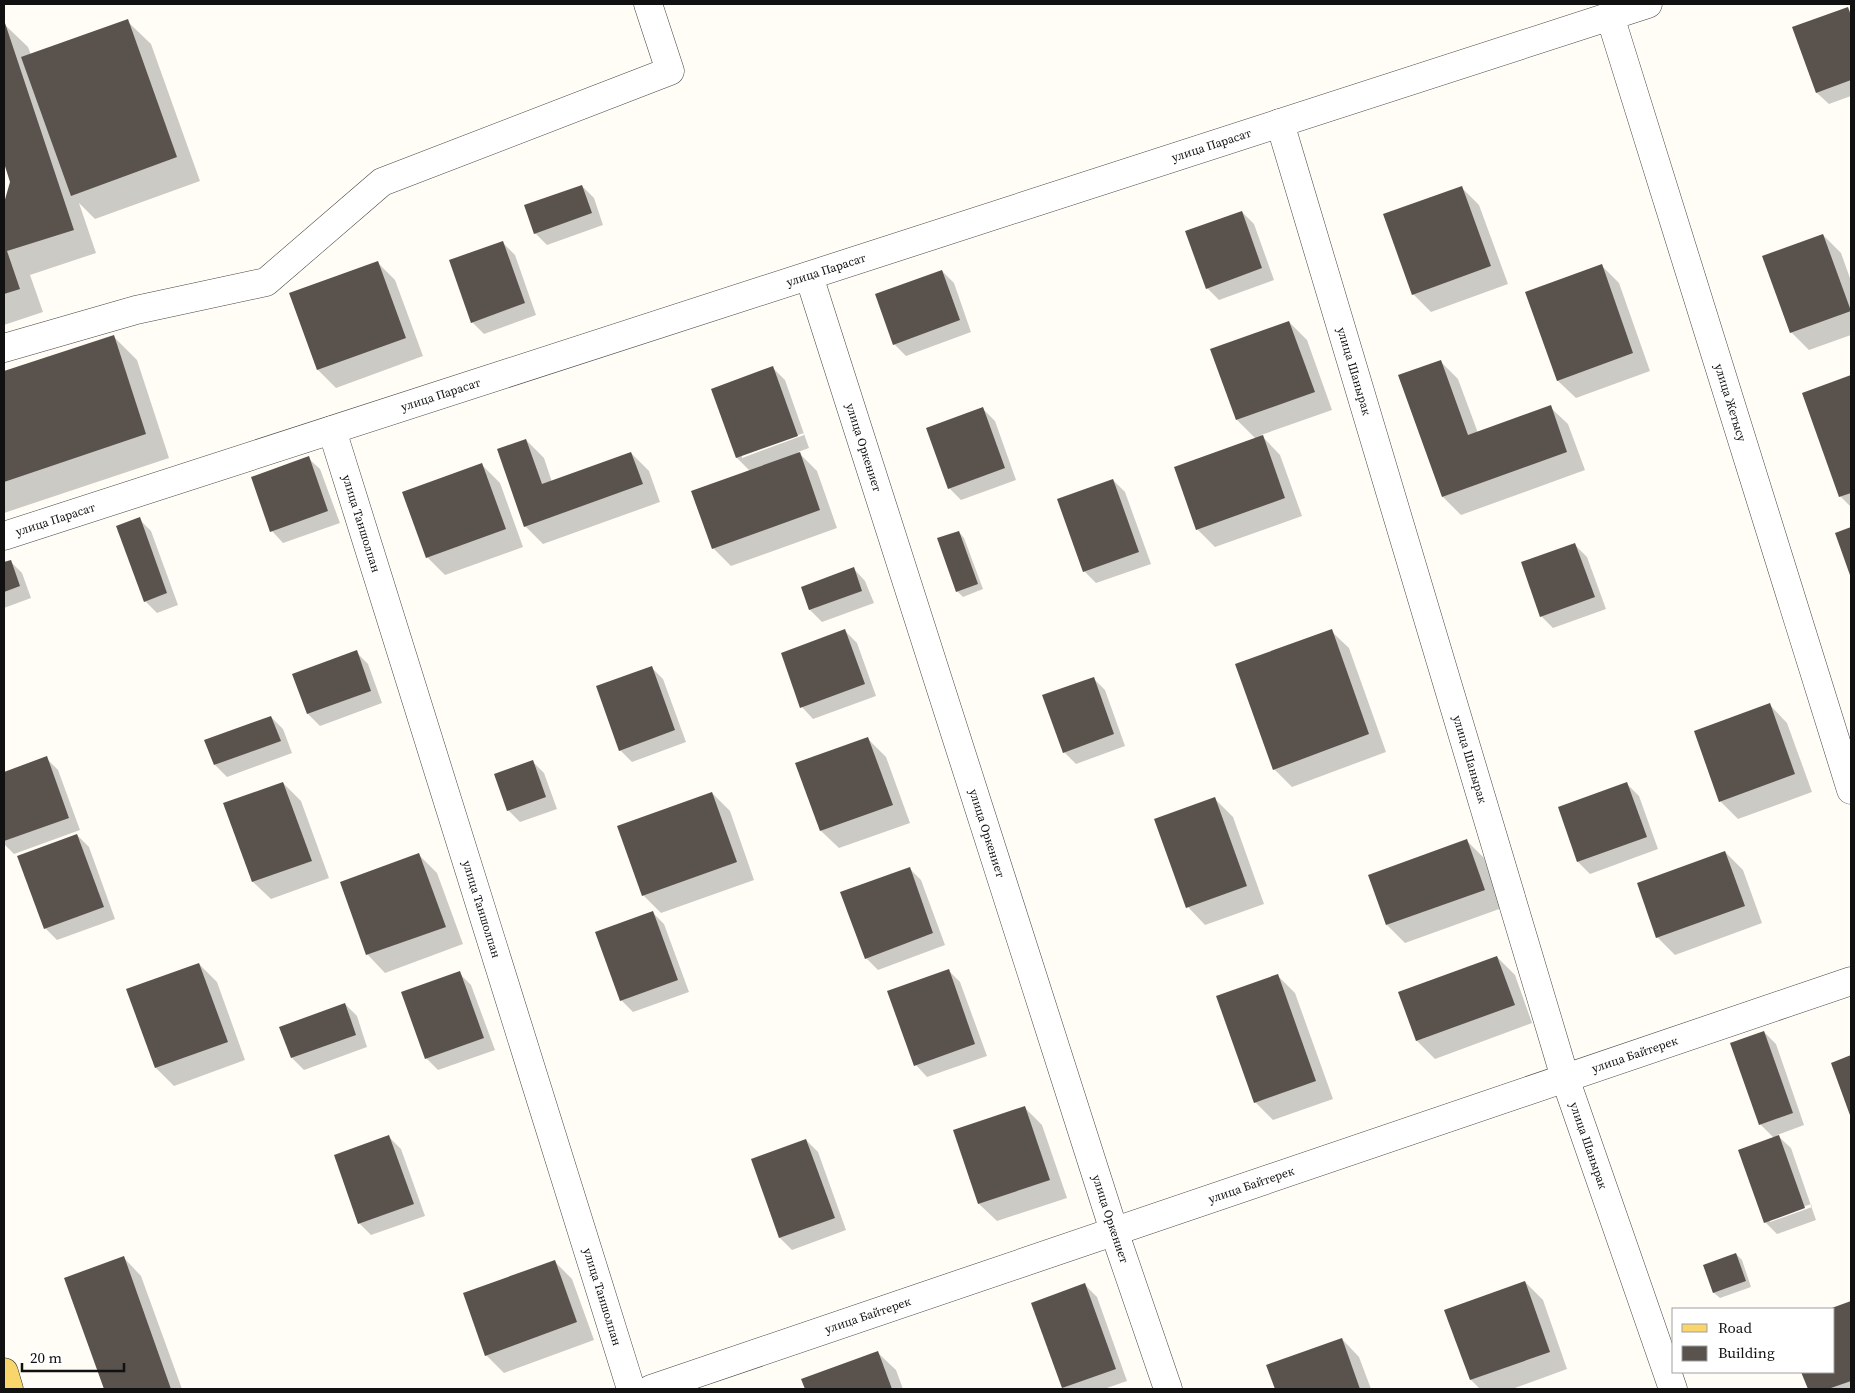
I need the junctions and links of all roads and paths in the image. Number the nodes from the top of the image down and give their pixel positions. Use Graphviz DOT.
graph roads {
  1 [pos="648,4"];
  2 [pos="1648,4"];
  3 [pos="1610,16"];
  4 [pos="1280,123"];
  5 [pos="809,276"];
  6 [pos="4,348"];
  7 [pos="332,430"];
  8 [pos="4,536"];
  9 [pos="1851,790"];
  10 [pos="1851,981"];
  11 [pos="1565,1078"];
  12 [pos="1114,1231"];
  13 [pos="4,1372"];
  14 [pos="9,1389"];
  15 [pos="631,1389"];
  16 [pos="651,1389"];
  17 [pos="1168,1389"];
  18 [pos="1673,1389"];
  1 -- 6 [label="street"];
  2 -- 3 [label="street, улица Парасат"];
  3 -- 4 [label="street, улица Парасат"];
  3 -- 9 [label="street, улица Жетысу"];
  4 -- 5 [label="street, улица Парасат"];
  4 -- 11 [label="street, улица Шанырак"];
  5 -- 7 [label="street, улица Парасат"];
  5 -- 12 [label="street, улица Оркениет"];
  7 -- 8 [label="street, улица Парасат"];
  7 -- 15 [label="street, улица Таншолпан"];
  10 -- 11 [label="street, улица Байтерек"];
  11 -- 12 [label="street, улица Байтерек"];
  11 -- 18 [label="street, улица Шанырак"];
  12 -- 16 [label="street, улица Байтерек"];
  12 -- 17 [label="street, улица Оркениет"];
  13 -- 14 [label="main road"];
}
